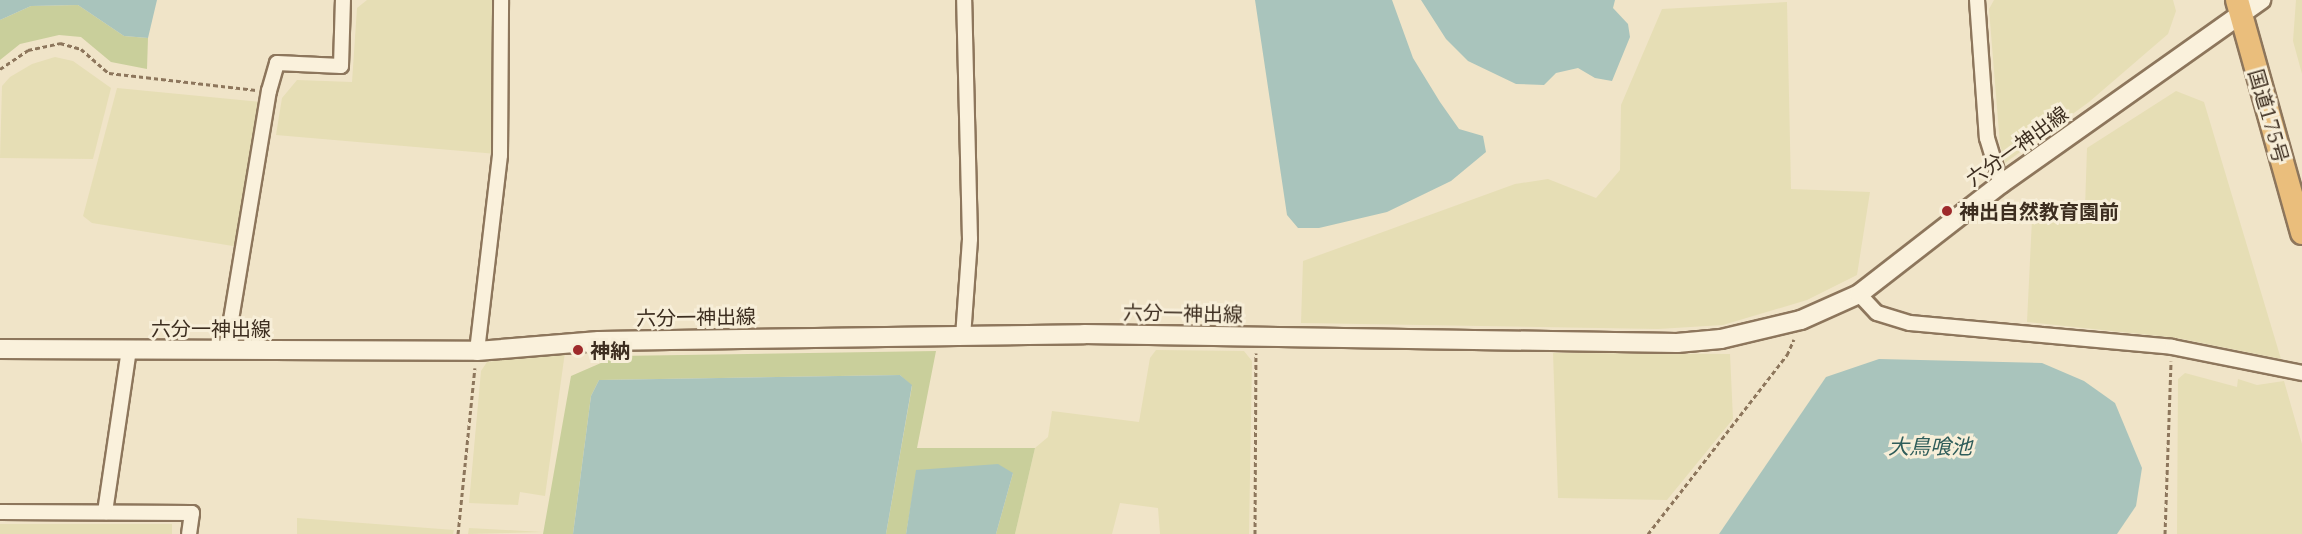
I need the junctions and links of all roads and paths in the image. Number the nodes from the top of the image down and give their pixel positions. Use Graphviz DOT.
graph roads {
  1 [pos="343,0"];
  2 [pos="501,0"];
  3 [pos="964,0"];
  4 [pos="1977,0"];
  5 [pos="2261,0"];
  6 [pos="2239,7"];
  7 [pos="0,69"];
  8 [pos="269,91"];
  9 [pos="2001,184"];
  10 [pos="2302,233"];
  11 [pos="1859,294"];
  12 [pos="1801,320"];
  13 [pos="1256,336"];
  14 [pos="963,337"];
  15 [pos="2172,347"];
  16 [pos="0,349"];
  17 [pos="129,350"];
  18 [pos="226,350"];
  19 [pos="477,351"];
  20 [pos="2302,373"];
  21 [pos="0,512"];
  22 [pos="105,512"];
  23 [pos="189,534"];
  24 [pos="458,534"];
  25 [pos="1256,534"];
  26 [pos="1648,534"];
  27 [pos="2166,534"];
  1 -- 8 [label="street"];
  2 -- 19 [label="street"];
  3 -- 14 [label="street"];
  4 -- 9 [label="street"];
  5 -- 6 [label="main road, 六分一神出線"];
  6 -- 9 [label="main road, 六分一神出線"];
  6 -- 10 [label="highway, 国道175号"];
  7 -- 8 [label="path"];
  8 -- 18 [label="street"];
  9 -- 11 [label="main road, 六分一神出線"];
  11 -- 12 [label="main road, 六分一神出線"];
  11 -- 15 [label="street"];
  12 -- 13 [label="main road, 六分一神出線"];
  12 -- 26 [label="path"];
  13 -- 14 [label="main road, 六分一神出線"];
  13 -- 25 [label="path"];
  14 -- 19 [label="main road, 六分一神出線"];
  15 -- 20 [label="street"];
  15 -- 27 [label="path"];
  16 -- 17 [label="main road, 六分一神出線"];
  17 -- 18 [label="main road, 六分一神出線"];
  17 -- 22 [label="street"];
  18 -- 19 [label="main road, 六分一神出線"];
  19 -- 24 [label="path"];
  21 -- 22 [label="street"];
  22 -- 23 [label="street"];
}
